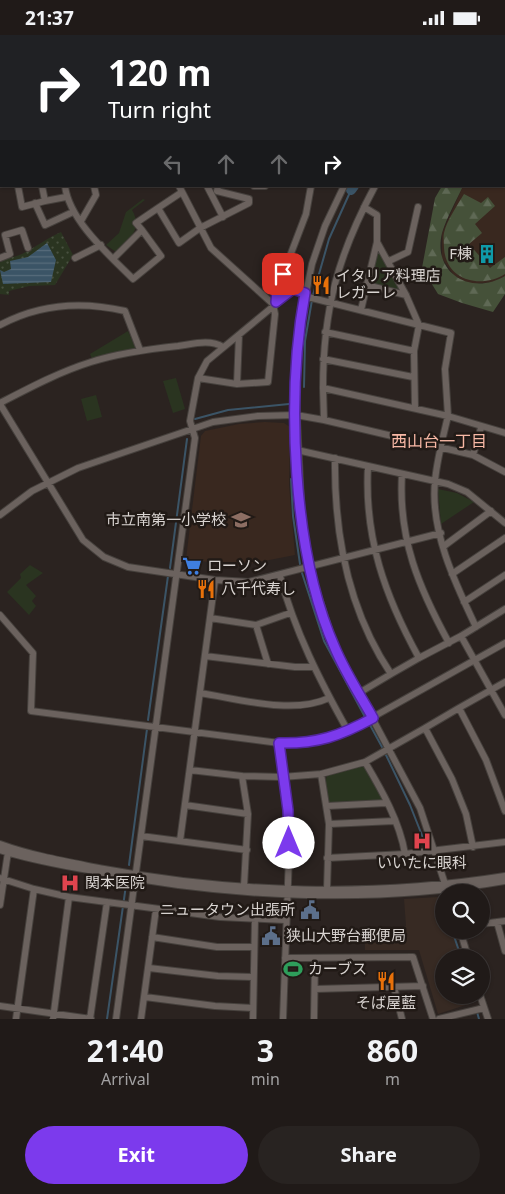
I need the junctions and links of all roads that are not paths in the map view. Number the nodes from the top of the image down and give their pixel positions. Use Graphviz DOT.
graph roads {
  1 [pos="18,187"];
  2 [pos="42,187"];
  3 [pos="65,187"];
  4 [pos="94,187"];
  5 [pos="310,187"];
  6 [pos="344,187"];
  7 [pos="374,187"];
  8 [pos="180,189"];
  9 [pos="216,190"];
  10 [pos="66,197"];
  11 [pos="45,201"];
  12 [pos="35,203"];
  13 [pos="364,207"];
  14 [pos="418,207"];
  15 [pos="158,208"];
  16 [pos="73,212"];
  17 [pos="223,217"];
  18 [pos="81,221"];
  19 [pos="200,229"];
  20 [pos="142,230"];
  21 [pos="2,236"];
  22 [pos="378,242"];
  23 [pos="101,245"];
  24 [pos="28,248"];
  25 [pos="74,258"];
  26 [pos="0,259"];
  27 [pos="113,259"];
  28 [pos="389,261"];
  29 [pos="366,285"];
  30 [pos="406,295"];
  31 [pos="308,296"];
  32 [pos="274,303"];
  33 [pos="330,303"];
  34 [pos="361,310"];
  35 [pos="0,325"];
  36 [pos="419,325"];
  37 [pos="325,332"];
  38 [pos="239,335"];
  39 [pos="223,347"];
  40 [pos="140,350"];
  41 [pos="414,351"];
  42 [pos="323,359"];
  43 [pos="413,377"];
  44 [pos="198,378"];
  45 [pos="237,384"];
  46 [pos="323,388"];
  47 [pos="0,403"];
  48 [pos="415,408"];
  49 [pos="296,415"];
  50 [pos="448,416"];
  51 [pos="324,420"];
  52 [pos="481,427"];
  53 [pos="192,429"];
  54 [pos="505,433"];
  55 [pos="441,447"];
  56 [pos="297,450"];
  57 [pos="473,455"];
  58 [pos="335,458"];
  59 [pos="368,466"];
  60 [pos="505,472"];
  61 [pos="402,474"];
  62 [pos="435,481"];
  63 [pos="48,483"];
  64 [pos="491,511"];
  65 [pos="0,515"];
  66 [pos="505,523"];
  67 [pos="441,533"];
  68 [pos="505,538"];
  69 [pos="406,542"];
  70 [pos="444,546"];
  71 [pos="374,550"];
  72 [pos="343,558"];
  73 [pos="308,567"];
  74 [pos="177,574"];
  75 [pos="452,574"];
  76 [pos="280,575"];
  77 [pos="505,575"];
  78 [pos="215,580"];
  79 [pos="464,602"];
  80 [pos="505,609"];
  81 [pos="290,613"];
  82 [pos="0,615"];
  83 [pos="210,618"];
  84 [pos="256,625"];
  85 [pos="476,627"];
  86 [pos="461,636"];
  87 [pos="449,643"];
  88 [pos="505,643"];
  89 [pos="205,656"];
  90 [pos="419,658"];
  91 [pos="475,660"];
  92 [pos="268,664"];
  93 [pos="313,667"];
  94 [pos="390,674"];
  95 [pos="505,682"];
  96 [pos="491,690"];
  97 [pos="200,693"];
  98 [pos="359,693"];
  99 [pos="329,698"];
  100 [pos="459,708"];
  101 [pos="504,713"];
  102 [pos="373,718"];
  103 [pos="156,726"];
  104 [pos="425,728"];
  105 [pos="348,731"];
  106 [pos="195,732"];
  107 [pos="279,743"];
  108 [pos="389,747"];
  109 [pos="365,762"];
  110 [pos="190,769"];
  111 [pos="320,774"];
  112 [pos="242,776"];
  113 [pos="282,777"];
  114 [pos="386,803"];
  115 [pos="185,805"];
  116 [pos="327,806"];
  117 [pos="505,811"];
  118 [pos="248,814"];
  119 [pos="394,821"];
  120 [pos="330,824"];
  121 [pos="141,836"];
  122 [pos="180,841"];
  123 [pos="505,842"];
  124 [pos="0,844"];
  125 [pos="472,847"];
  126 [pos="0,850"];
  127 [pos="247,850"];
  128 [pos="436,851"];
  129 [pos="8,853"];
  130 [pos="405,854"];
  131 [pos="327,857"];
  132 [pos="505,876"];
  133 [pos="136,877"];
  134 [pos="2,879"];
  135 [pos="505,881"];
  136 [pos="446,884"];
  137 [pos="466,884"];
  138 [pos="480,884"];
  139 [pos="244,886"];
  140 [pos="435,888"];
  141 [pos="34,889"];
  142 [pos="327,889"];
  143 [pos="435,889"];
  144 [pos="286,891"];
  145 [pos="69,897"];
  146 [pos="106,902"];
  147 [pos="126,904"];
  148 [pos="0,905"];
  149 [pos="156,909"];
  150 [pos="256,919"];
  151 [pos="285,920"];
  152 [pos="505,921"];
  153 [pos="497,922"];
  154 [pos="490,923"];
  155 [pos="152,937"];
  156 [pos="253,947"];
  157 [pos="505,951"];
  158 [pos="285,958"];
  159 [pos="315,959"];
  160 [pos="149,967"];
  161 [pos="253,977"];
  162 [pos="423,986"];
  163 [pos="394,987"];
  164 [pos="316,989"];
  165 [pos="145,997"];
  166 [pos="483,1004"];
  167 [pos="0,1005"];
  168 [pos="484,1007"];
  169 [pos="17,1008"];
  170 [pos="253,1008"];
  171 [pos="53,1016"];
  172 [pos="458,1017"];
  173 [pos="16,1019"];
  174 [pos="90,1019"];
  175 [pos="116,1019"];
  176 [pos="141,1019"];
  177 [pos="253,1019"];
  178 [pos="283,1019"];
  179 [pos="314,1019"];
  180 [pos="402,1019"];
  181 [pos="433,1019"];
  182 [pos="439,1019"];
  183 [pos="488,1019"];
  1 -- 12 [label="street"];
  2 -- 11 [label="street"];
  3 -- 10 [label="street"];
  4 -- 18 [label="street"];
  5 -- 32 [label="street"];
  6 -- 31 [label="street"];
  7 -- 13 [label="street"];
  8 -- 15 [label="street"];
  8 -- 19 [label="street"];
  9 -- 17 [label="street"];
  9 -- 17 [label="street"];
  10 -- 11 [label="street"];
  10 -- 16 [label="street"];
  11 -- 12 [label="street"];
  12 -- 16 [label="street"];
  13 -- 22 [label="street"];
  13 -- 33 [label="street"];
  14 -- 28 [label="street"];
  15 -- 19 [label="street"];
  15 -- 20 [label="street"];
  16 -- 18 [label="street"];
  17 -- 19 [label="street"];
  18 -- 23 [label="street"];
  19 -- 32 [label="street"];
  20 -- 27 [label="street"];
  20 -- 27 [label="street"];
  21 -- 24 [label="street"];
  21 -- 26 [label="street"];
  22 -- 28 [label="street"];
  22 -- 29 [label="street"];
  23 -- 25 [label="street"];
  23 -- 27 [label="street"];
  28 -- 30 [label="street"];
  29 -- 30 [label="street"];
  29 -- 34 [label="street"];
  30 -- 36 [label="street"];
  31 -- 32 [label="street"];
  31 -- 33 [label="street"];
  31 -- 49 [label="street"];
  32 -- 38 [label="street"];
  32 -- 45 [label="street"];
  33 -- 34 [label="street"];
  33 -- 37 [label="street"];
  34 -- 36 [label="street"];
  35 -- 40 [label="street"];
  36 -- 41 [label="street"];
  36 -- 50 [label="street"];
  37 -- 41 [label="street"];
  37 -- 42 [label="street"];
  38 -- 39 [label="street"];
  38 -- 45 [label="street"];
  39 -- 40 [label="street"];
  39 -- 44 [label="street"];
  40 -- 47 [label="street"];
  41 -- 43 [label="street"];
  42 -- 43 [label="street"];
  42 -- 46 [label="street"];
  43 -- 48 [label="street"];
  44 -- 45 [label="street"];
  44 -- 53 [label="street"];
  46 -- 48 [label="street"];
  46 -- 51 [label="street"];
  47 -- 63 [label="street"];
  48 -- 50 [label="street"];
  49 -- 51 [label="street"];
  49 -- 53 [label="street"];
  49 -- 56 [label="street"];
  50 -- 52 [label="street"];
  50 -- 55 [label="street"];
  51 -- 55 [label="street"];
  52 -- 54 [label="street"];
  52 -- 57 [label="street"];
  53 -- 63 [label="street"];
  53 -- 74 [label="street"];
  55 -- 57 [label="street"];
  55 -- 62 [label="street"];
  56 -- 58 [label="street"];
  56 -- 73 [label="street"];
  57 -- 60 [label="street"];
  58 -- 59 [label="street"];
  58 -- 72 [label="street"];
  59 -- 61 [label="street"];
  59 -- 71 [label="street"];
  61 -- 62 [label="street"];
  61 -- 69 [label="street"];
  62 -- 64 [label="street"];
  62 -- 67 [label="street"];
  63 -- 65 [label="street"];
  63 -- 74 [label="street"];
  64 -- 66 [label="street"];
  64 -- 70 [label="street"];
  67 -- 69 [label="street"];
  67 -- 70 [label="street"];
  68 -- 75 [label="street"];
  69 -- 71 [label="street"];
  69 -- 87 [label="street"];
  70 -- 75 [label="street"];
  71 -- 72 [label="street"];
  71 -- 90 [label="street"];
  72 -- 73 [label="street"];
  72 -- 94 [label="street"];
  73 -- 76 [label="street"];
  73 -- 98 [label="street"];
  74 -- 78 [label="street"];
  74 -- 103 [label="street"];
  75 -- 79 [label="street"];
  76 -- 78 [label="street"];
  76 -- 81 [label="street"];
  77 -- 79 [label="street"];
  78 -- 83 [label="street"];
  79 -- 85 [label="street"];
  80 -- 85 [label="street"];
  81 -- 84 [label="street"];
  81 -- 93 [label="street"];
  82 -- 103 [label="street"];
  83 -- 84 [label="street"];
  83 -- 89 [label="street"];
  84 -- 92 [label="street"];
  85 -- 86 [label="street"];
  86 -- 87 [label="street"];
  86 -- 91 [label="street"];
  87 -- 90 [label="street"];
  88 -- 91 [label="street"];
  89 -- 92 [label="street"];
  89 -- 97 [label="street"];
  90 -- 94 [label="street"];
  91 -- 96 [label="street"];
  91 -- 102 [label="street"];
  92 -- 93 [label="street"];
  93 -- 99 [label="street"];
  94 -- 98 [label="street"];
  95 -- 96 [label="street"];
  96 -- 100 [label="street"];
  96 -- 101 [label="street"];
  97 -- 99 [label="street"];
  97 -- 106 [label="street"];
  98 -- 102 [label="street"];
  99 -- 105 [label="street"];
  100 -- 104 [label="street"];
  100 -- 117 [label="street"];
  102 -- 105 [label="street"];
  102 -- 108 [label="street"];
  103 -- 106 [label="street"];
  103 -- 121 [label="street"];
  104 -- 108 [label="street"];
  104 -- 125 [label="street"];
  105 -- 107 [label="street"];
  106 -- 107 [label="street"];
  106 -- 110 [label="street"];
  107 -- 113 [label="street"];
  108 -- 109 [label="street"];
  108 -- 128 [label="street"];
  109 -- 111 [label="street"];
  109 -- 114 [label="street"];
  110 -- 112 [label="street"];
  110 -- 115 [label="street"];
  111 -- 113 [label="street"];
  111 -- 116 [label="street"];
  112 -- 113 [label="street"];
  112 -- 118 [label="street"];
  113 -- 144 [label="street"];
  114 -- 116 [label="street"];
  114 -- 119 [label="street"];
  115 -- 118 [label="street"];
  115 -- 122 [label="street"];
  116 -- 120 [label="street"];
  118 -- 127 [label="street"];
  119 -- 120 [label="street"];
  119 -- 130 [label="street"];
  120 -- 131 [label="street"];
  121 -- 122 [label="street"];
  121 -- 133 [label="street"];
  122 -- 127 [label="street"];
  123 -- 125 [label="street"];
  124 -- 133 [label="street"];
  125 -- 128 [label="street"];
  126 -- 129 [label="street"];
  127 -- 139 [label="street"];
  128 -- 130 [label="street"];
  128 -- 136 [label="street"];
  129 -- 133 [label="street"];
  129 -- 134 [label="street"];
  130 -- 131 [label="street"];
  131 -- 142 [label="street"];
  132 -- 137 [label="street"];
  133 -- 139 [label="street"];
  133 -- 144 [label="street"];
  133 -- 147 [label="street"];
  134 -- 141 [label="street"];
  134 -- 148 [label="street"];
  135 -- 138 [label="street"];
  139 -- 144 [label="street"];
  140 -- 142 [label="street"];
  141 -- 145 [label="street"];
  141 -- 169 [label="street"];
  142 -- 144 [label="street"];
  143 -- 144 [label="street"];
  144 -- 151 [label="street"];
  145 -- 146 [label="street"];
  145 -- 171 [label="street"];
  146 -- 147 [label="street"];
  146 -- 174 [label="street"];
  147 -- 149 [label="street"];
  147 -- 175 [label="street"];
  149 -- 150 [label="street"];
  149 -- 155 [label="street"];
  150 -- 151 [label="street"];
  150 -- 156 [label="street"];
  151 -- 158 [label="street"];
  152 -- 153 [label="street"];
  153 -- 154 [label="street"];
  153 -- 157 [label="street"];
  155 -- 156 [label="street"];
  155 -- 160 [label="street"];
  156 -- 161 [label="street"];
  158 -- 159 [label="street"];
  158 -- 178 [label="street"];
  159 -- 162 [label="street"];
  159 -- 164 [label="street"];
  160 -- 161 [label="street"];
  160 -- 165 [label="street"];
  161 -- 170 [label="street"];
  162 -- 163 [label="street"];
  162 -- 181 [label="street"];
  163 -- 164 [label="street"];
  163 -- 180 [label="street"];
  164 -- 179 [label="street"];
  165 -- 170 [label="street"];
  165 -- 176 [label="street"];
  166 -- 168 [label="street"];
  167 -- 169 [label="street"];
  168 -- 172 [label="street"];
  168 -- 183 [label="street"];
  169 -- 171 [label="street"];
  169 -- 173 [label="street"];
  170 -- 177 [label="street"];
  171 -- 174 [label="street"];
  172 -- 182 [label="street"];
}
